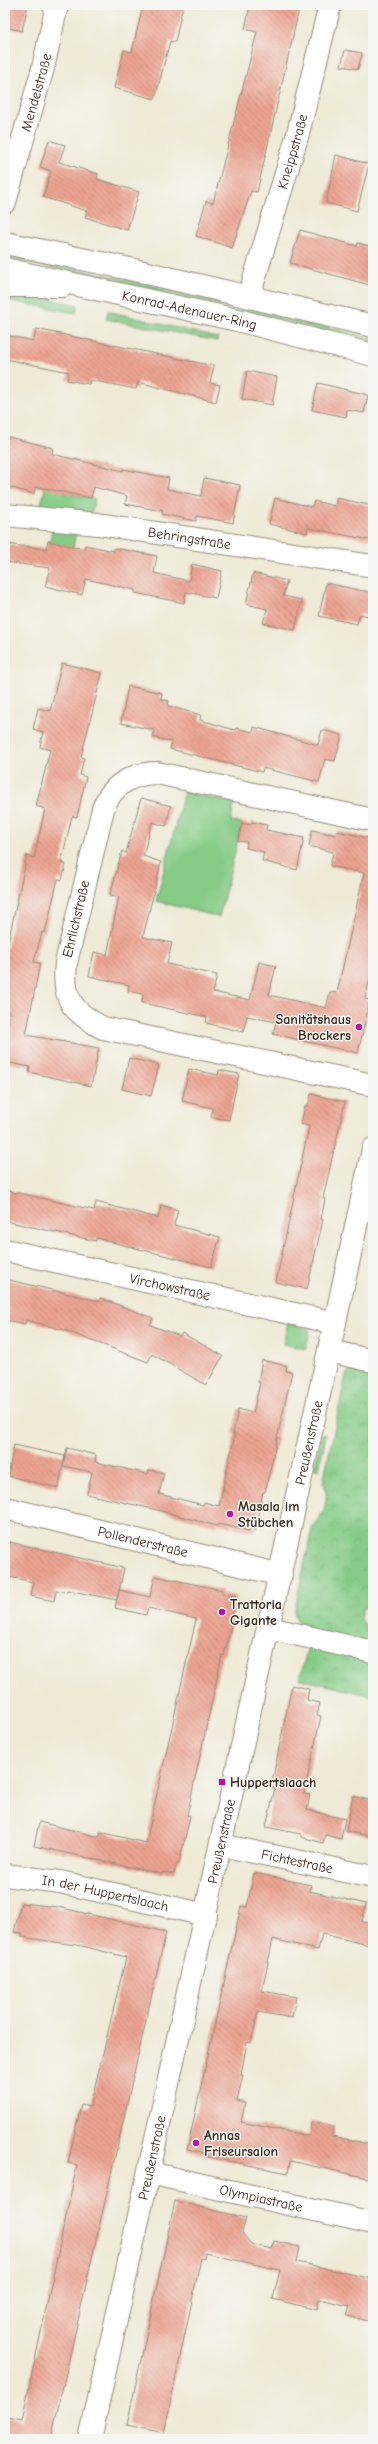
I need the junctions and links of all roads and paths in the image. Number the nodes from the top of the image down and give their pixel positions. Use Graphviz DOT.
graph roads {
  1 [pos="57,5"];
  2 [pos="330,5"];
  3 [pos="5,202"];
  4 [pos="5,243"];
  5 [pos="5,269"];
  6 [pos="5,286"];
  7 [pos="92,287"];
  8 [pos="249,296"];
  9 [pos="373,326"];
  10 [pos="373,355"];
  11 [pos="5,515"];
  12 [pos="369,565"];
  13 [pos="373,820"];
  14 [pos="373,1085"];
  15 [pos="373,1149"];
  16 [pos="5,1250"];
  17 [pos="336,1323"];
  18 [pos="330,1351"];
  19 [pos="373,1361"];
  20 [pos="5,1508"];
  21 [pos="281,1575"];
  22 [pos="269,1628"];
  23 [pos="373,1652"];
  24 [pos="221,1844"];
  25 [pos="5,1875"];
  26 [pos="373,1877"];
  27 [pos="206,1915"];
  28 [pos="149,2173"];
  29 [pos="373,2223"];
  30 [pos="90,2439"];
  1 -- 3 [label="street, Mendelstraße"];
  2 -- 8 [label="street, Kneippstraße"];
  4 -- 8 [label="street, Konrad-Adenauer-Ring"];
  5 -- 7 [label="street, Konrad-Adenauer-Ring"];
  6 -- 7 [label="street"];
  7 -- 10 [label="street, Konrad-Adenauer-Ring"];
  8 -- 9 [label="street, Konrad-Adenauer-Ring"];
  11 -- 12 [label="street, Behringstraße"];
  13 -- 14 [label="street, Ehrlichstraße"];
  15 -- 17 [label="street, Preußenstraße"];
  16 -- 17 [label="street, Virchowstraße"];
  17 -- 18 [label="street, Preußenstraße"];
  18 -- 19 [label="street"];
  18 -- 21 [label="street, Preußenstraße"];
  20 -- 21 [label="street, Pollenderstraße"];
  21 -- 22 [label="street, Preußenstraße"];
  22 -- 23 [label="street"];
  22 -- 24 [label="street, Preußenstraße"];
  24 -- 26 [label="street, Fichtestraße"];
  24 -- 27 [label="street, Preußenstraße"];
  25 -- 27 [label="street, In der Huppertslaach"];
  27 -- 28 [label="street, Preußenstraße"];
  28 -- 29 [label="street, Olympiastraße"];
  28 -- 30 [label="street, Preußenstraße"];
}
